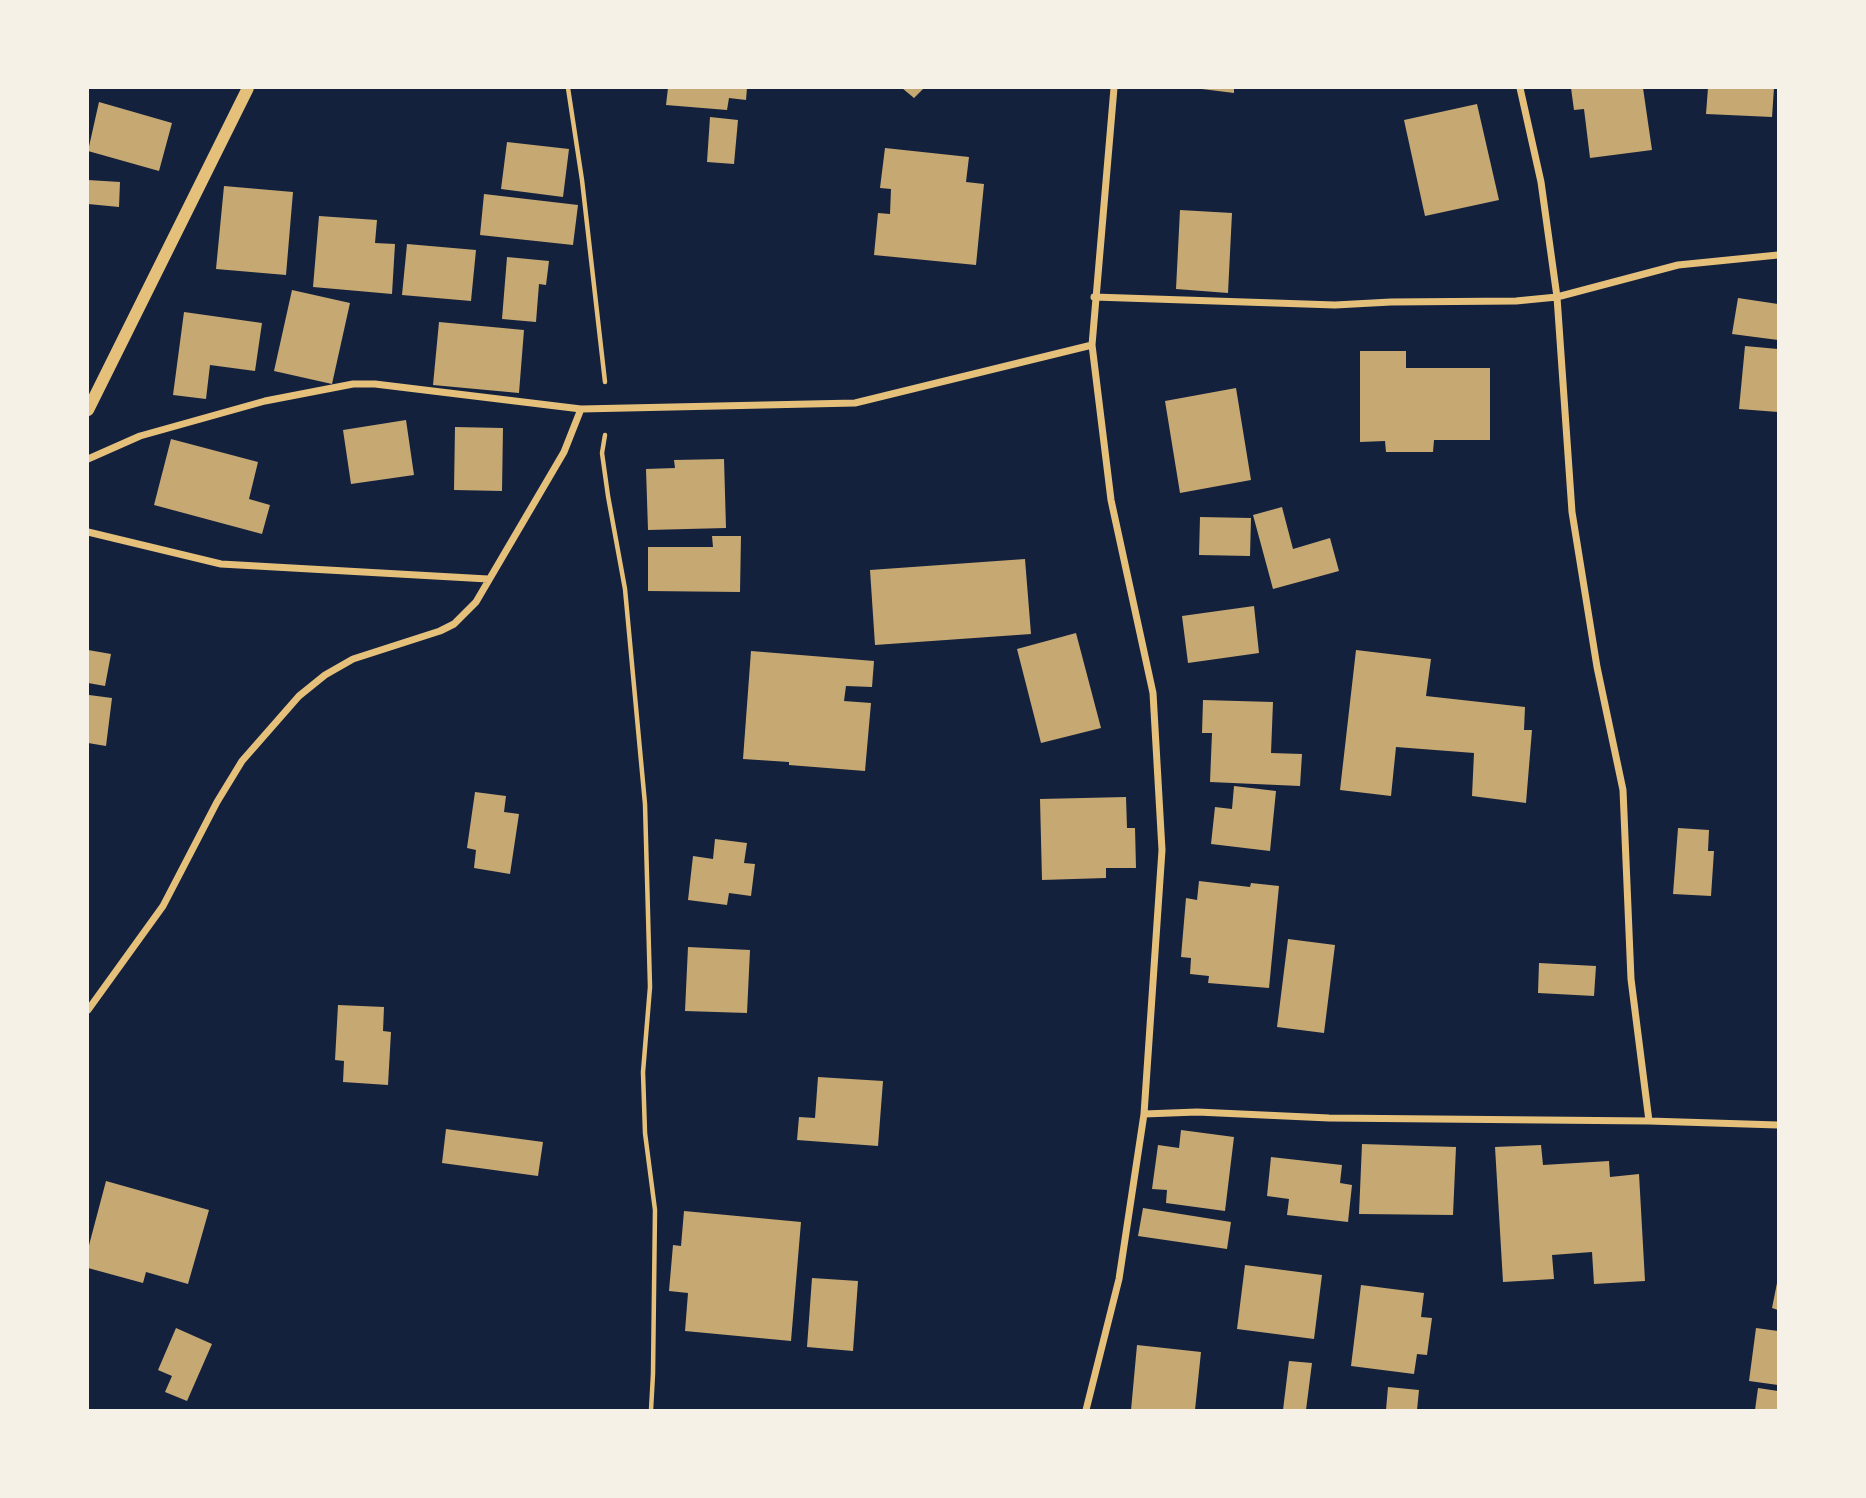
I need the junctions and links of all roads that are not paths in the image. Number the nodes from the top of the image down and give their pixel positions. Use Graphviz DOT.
graph roads {
  1 [pos="248,88"];
  2 [pos="1114,88"];
  3 [pos="1520,88"];
  4 [pos="1779,255"];
  5 [pos="1094,296"];
  6 [pos="1557,297"];
  7 [pos="1091,345"];
  8 [pos="581,409"];
  9 [pos="88,410"];
  10 [pos="88,459"];
  11 [pos="88,532"];
  12 [pos="488,579"];
  13 [pos="88,1010"];
  14 [pos="1143,1114"];
  15 [pos="1649,1121"];
  16 [pos="1779,1125"];
  17 [pos="1086,1410"];
  1 -- 9 [label="street"];
  2 -- 5 [label="street"];
  3 -- 6 [label="street"];
  4 -- 6 [label="street"];
  5 -- 6 [label="street"];
  5 -- 7 [label="street"];
  6 -- 15 [label="street"];
  7 -- 8 [label="street"];
  7 -- 14 [label="street"];
  8 -- 10 [label="street"];
  8 -- 12 [label="street"];
  11 -- 12 [label="street"];
  12 -- 13 [label="street"];
  14 -- 15 [label="street"];
  14 -- 17 [label="street"];
  15 -- 16 [label="street"];
}
